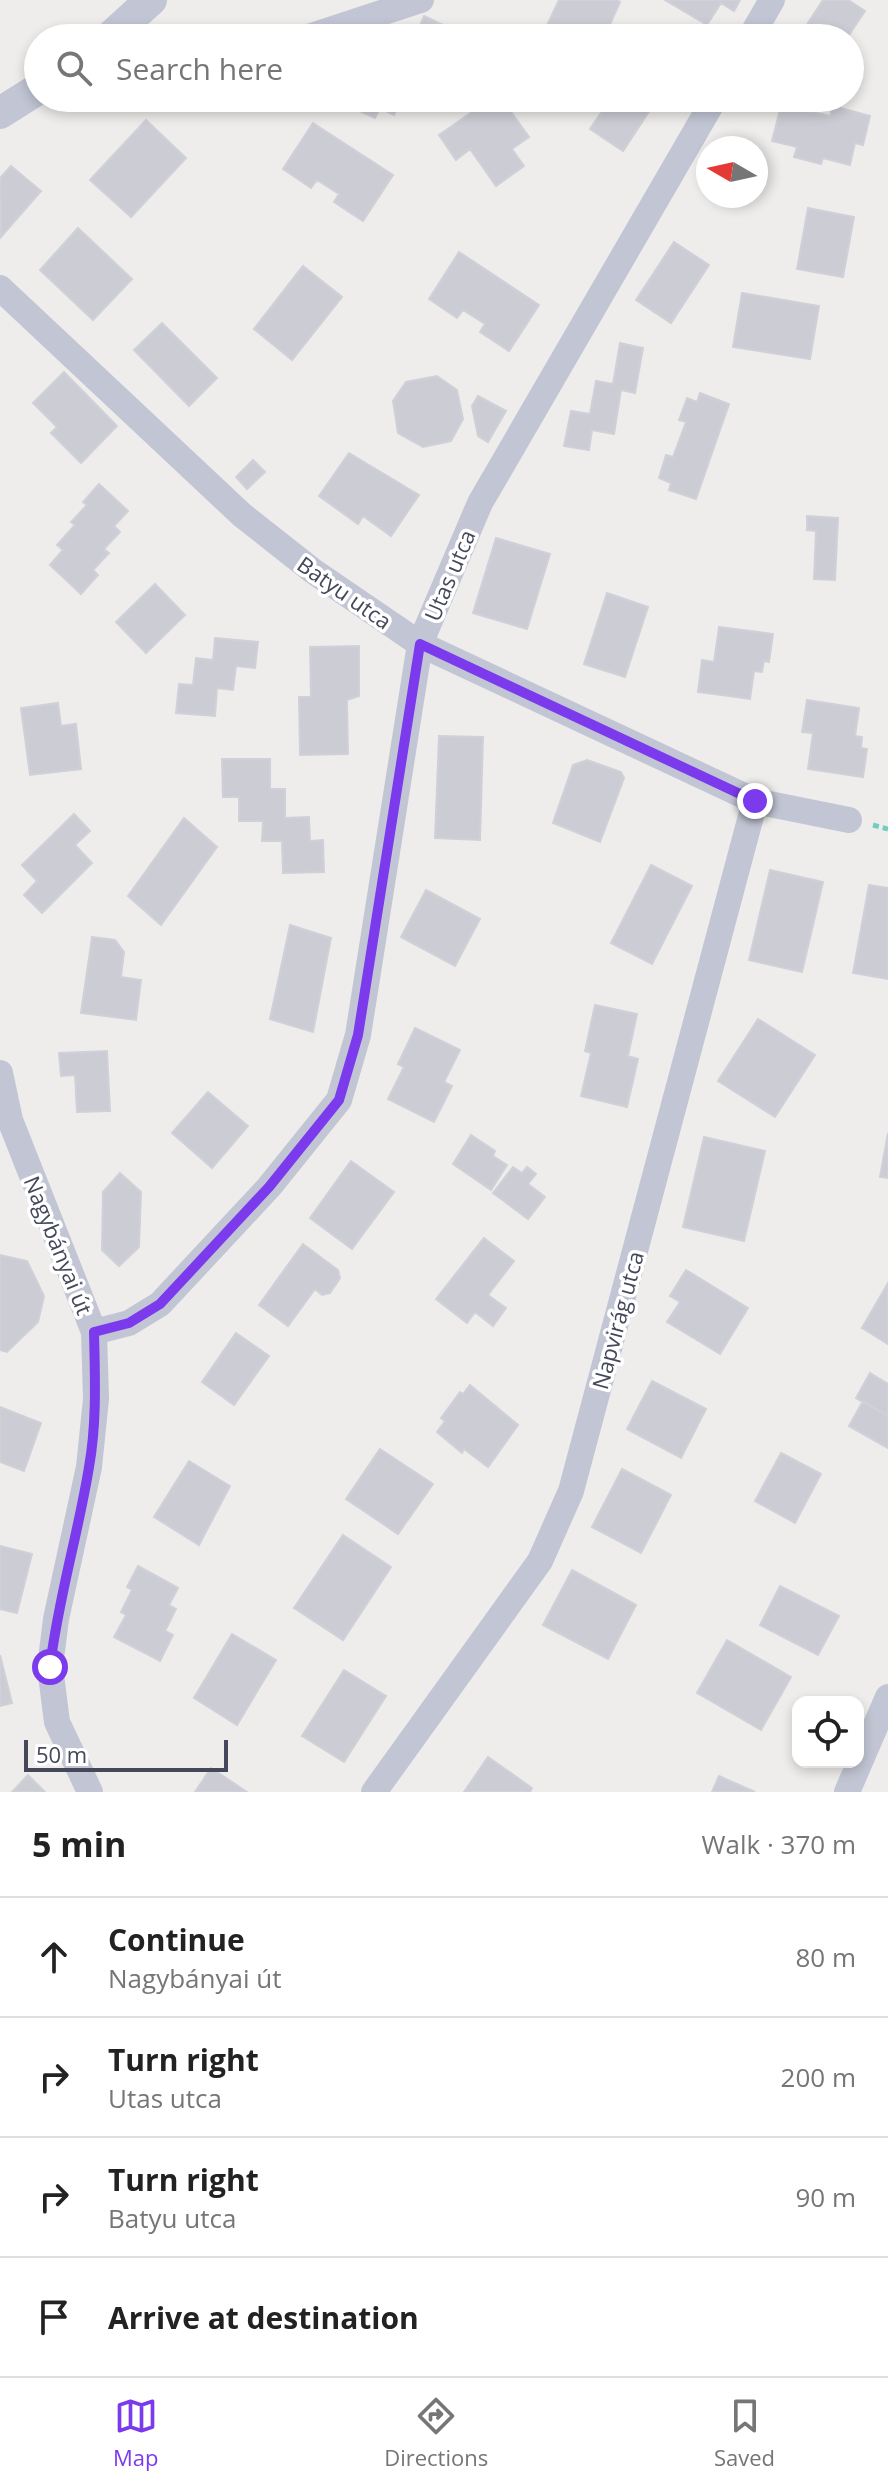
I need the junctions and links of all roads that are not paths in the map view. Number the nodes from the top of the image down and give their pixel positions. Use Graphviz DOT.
graph roads {
  1 [pos="151,0"];
  2 [pos="421,0"];
  3 [pos="772,0"];
  4 [pos="126,24"];
  5 [pos="348,24"];
  6 [pos="758,24"];
  7 [pos="24,98"];
  8 [pos="707,112"];
  9 [pos="0,113"];
  10 [pos="0,288"];
  11 [pos="420,644"];
  12 [pos="755,801"];
  13 [pos="849,820"];
  14 [pos="0,1073"];
  15 [pos="94,1332"];
  16 [pos="888,1697"];
  17 [pos="90,1792"];
  18 [pos="374,1792"];
  19 [pos="847,1792"];
  1 -- 4 [label="street"];
  2 -- 5 [label="street"];
  3 -- 6 [label="street"];
  7 -- 9 [label="street"];
  8 -- 11 [label="street, Utas utca"];
  10 -- 11 [label="street, Batyu utca"];
  11 -- 12 [label="street, Batyu utca"];
  11 -- 15 [label="street, Utas utca"];
  12 -- 13 [label="street, Batyu utca"];
  12 -- 18 [label="street, Napvirág utca"];
  14 -- 15 [label="street, Nagybányai út"];
  15 -- 17 [label="street, Nagybányai út"];
  16 -- 19 [label="street"];
}
